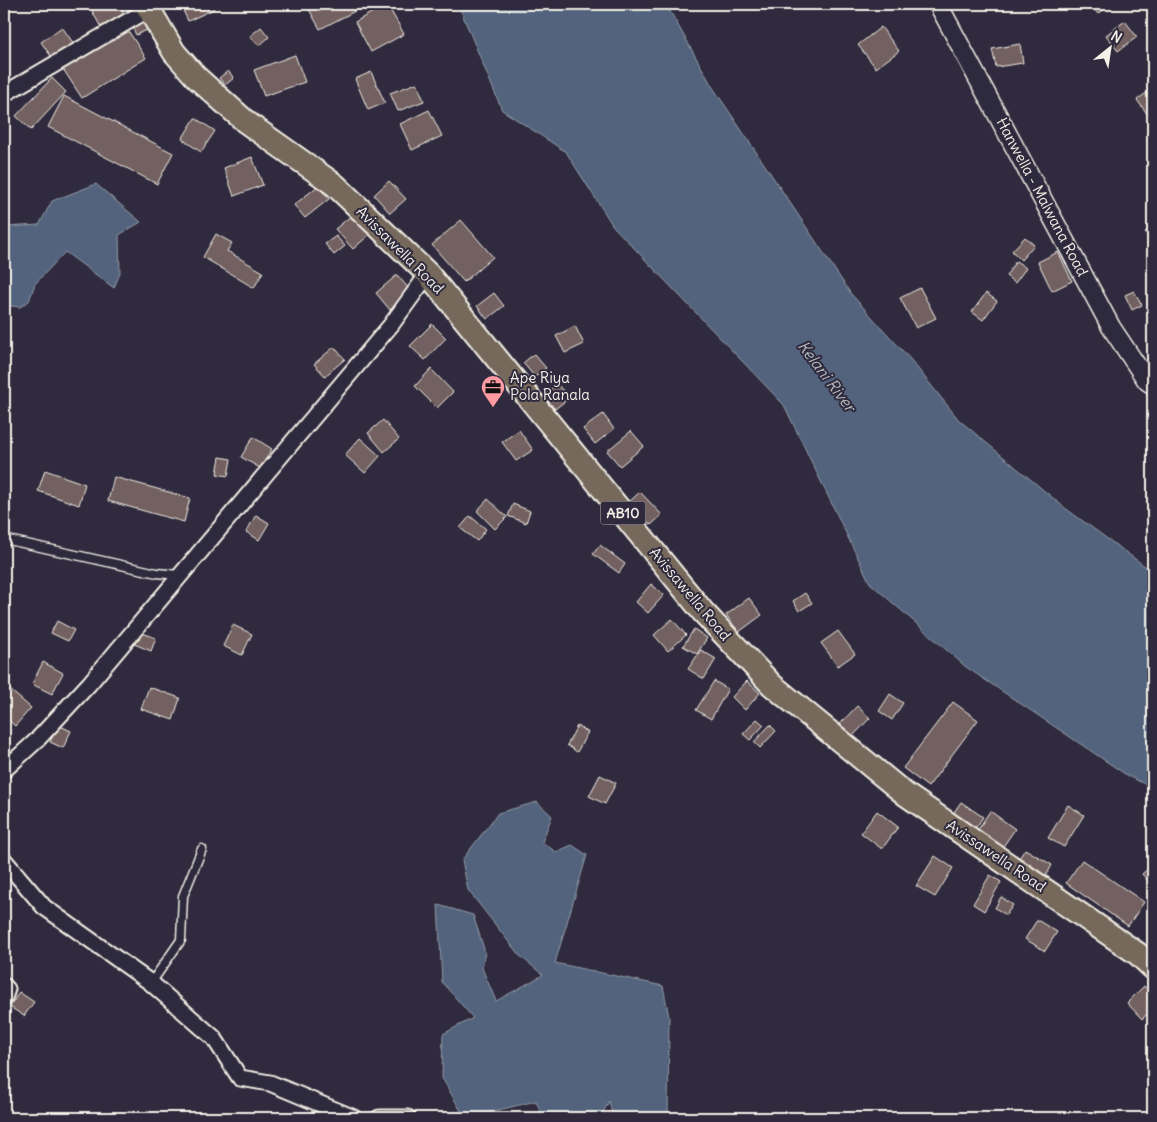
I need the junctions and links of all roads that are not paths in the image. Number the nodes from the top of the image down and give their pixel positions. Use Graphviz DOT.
graph roads {
  1 [pos="938,4"];
  2 [pos="147,7"];
  3 [pos="4,94"];
  4 [pos="428,274"];
  5 [pos="1153,385"];
  6 [pos="4,539"];
  7 [pos="179,575"];
  8 [pos="4,770"];
  9 [pos="202,849"];
  10 [pos="4,860"];
  11 [pos="1153,968"];
  12 [pos="151,983"];
  13 [pos="4,986"];
  14 [pos="4,998"];
  15 [pos="354,1118"];
  16 [pos="379,1118"];
  17 [pos="408,1118"];
  1 -- 5 [label="street, Hanwella - Malwana Road"];
  2 -- 3 [label="street"];
  2 -- 4 [label="main road, Avissawella Road / AB10"];
  4 -- 7 [label="street"];
  4 -- 11 [label="main road, Avissawella Road / AB10"];
  6 -- 7 [label="lane"];
  7 -- 8 [label="street"];
  9 -- 12 [label="lane"];
  10 -- 12 [label="street"];
  12 -- 15 [label="street"];
  13 -- 14 [label="street"];
  16 -- 17 [label="street"];
}
